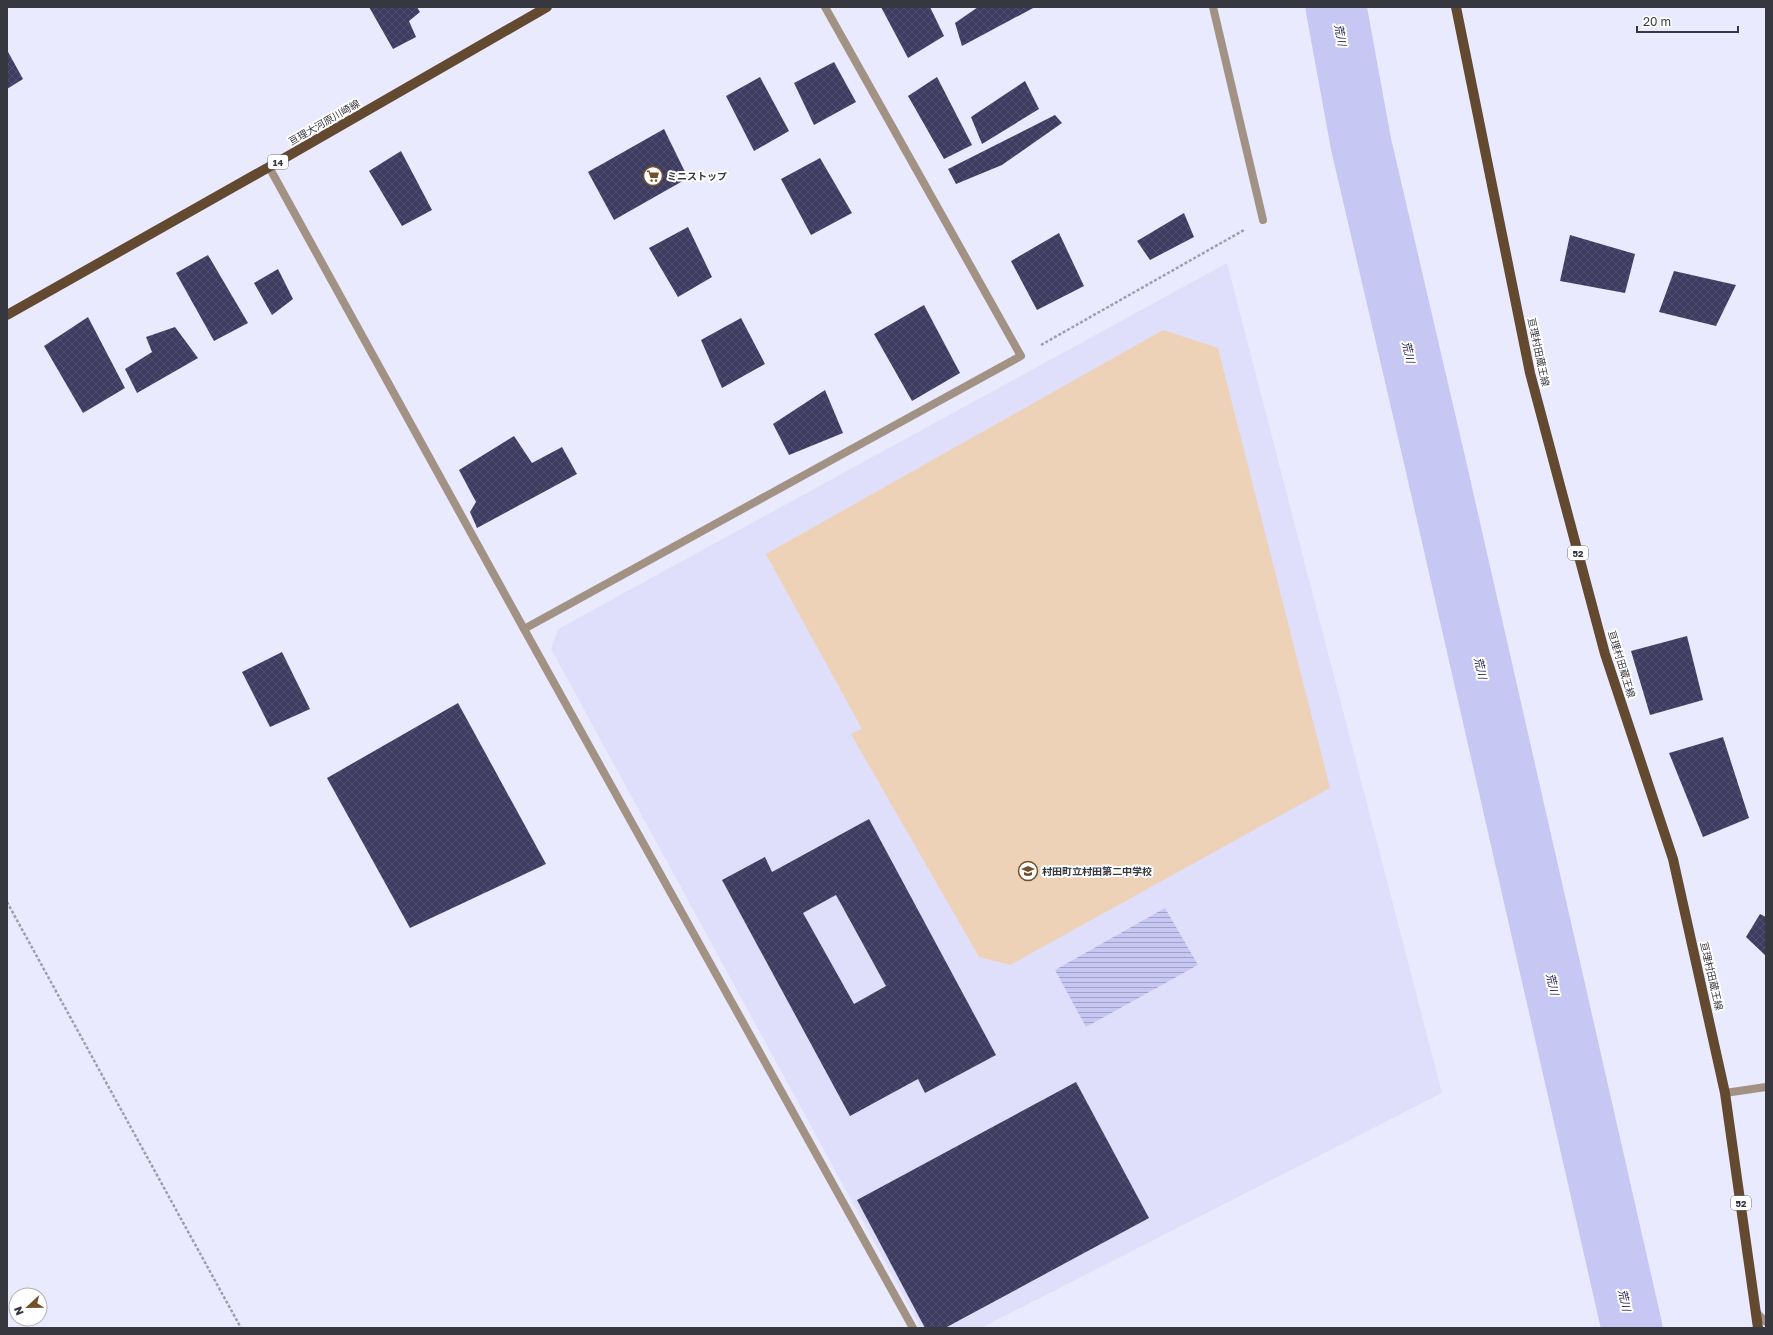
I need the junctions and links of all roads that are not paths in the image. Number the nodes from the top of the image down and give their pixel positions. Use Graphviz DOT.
graph roads {
  1 [pos="547,7"];
  2 [pos="825,7"];
  3 [pos="1213,7"];
  4 [pos="1456,7"];
  5 [pos="269,167"];
  6 [pos="1263,220"];
  7 [pos="7,315"];
  8 [pos="524,629"];
  9 [pos="1766,1087"];
  10 [pos="1725,1093"];
  11 [pos="1757,1313"];
  12 [pos="1766,1322"];
  13 [pos="913,1328"];
  14 [pos="1758,1328"];
  1 -- 5 [label="main road, 亘理大河原川崎線 / 14"];
  2 -- 8 [label="street"];
  3 -- 6 [label="street"];
  4 -- 10 [label="main road, 亘理村田蔵王線 / 52"];
  5 -- 7 [label="main road, 亘理大河原川崎線 / 14"];
  5 -- 8 [label="street"];
  8 -- 13 [label="street"];
  9 -- 10 [label="street"];
  10 -- 11 [label="main road, 亘理村田蔵王線 / 52"];
  11 -- 12 [label="street"];
  11 -- 14 [label="main road, 亘理村田蔵王線 / 52"];
}
